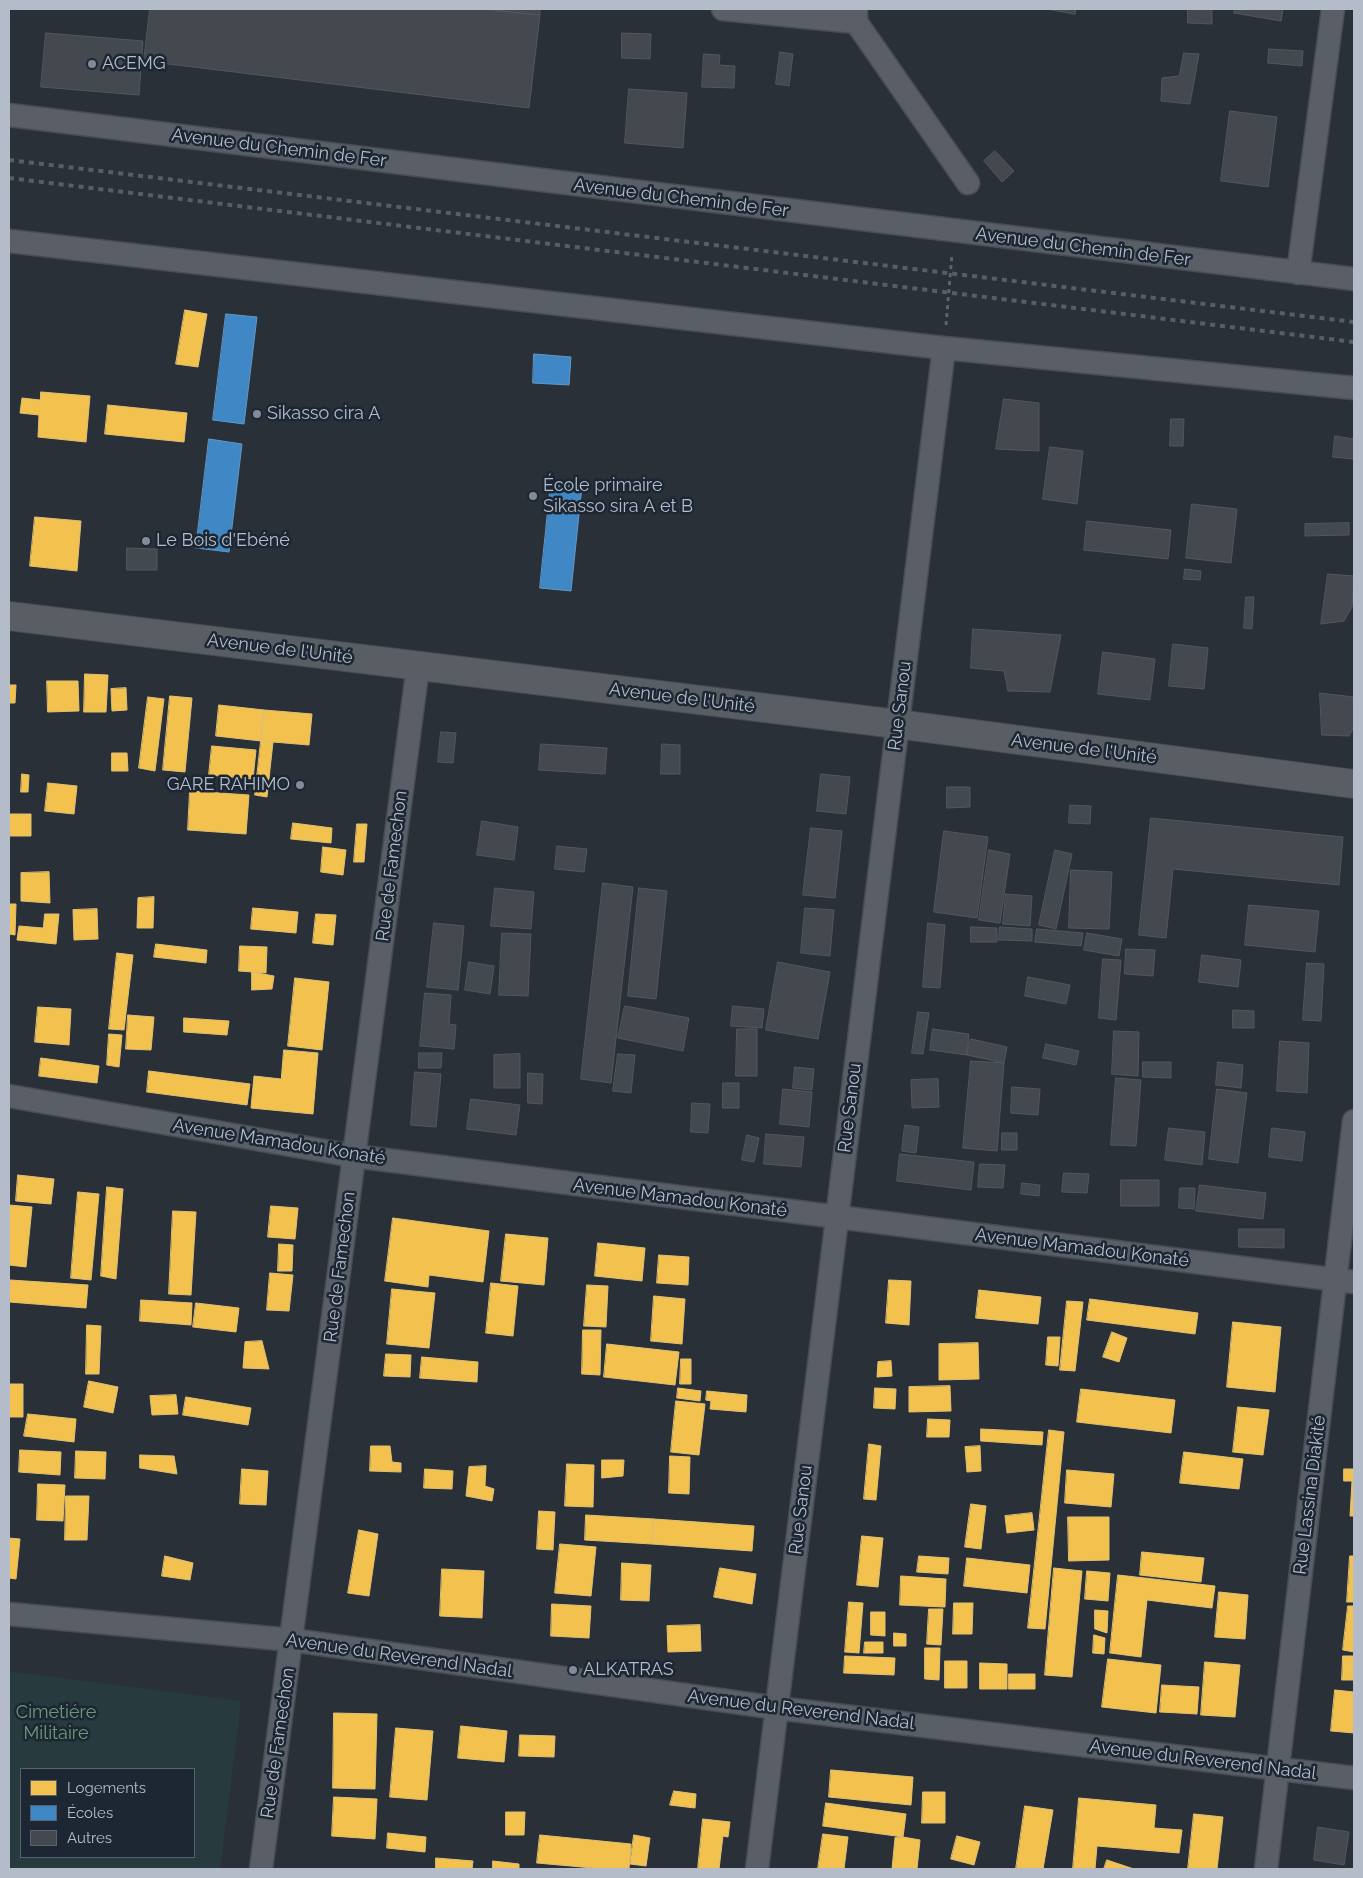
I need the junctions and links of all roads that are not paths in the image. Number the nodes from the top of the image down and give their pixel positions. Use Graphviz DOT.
graph roads {
  1 [pos="723,9"];
  2 [pos="1333,9"];
  3 [pos="856,15"];
  4 [pos="9,115"];
  5 [pos="968,183"];
  6 [pos="9,241"];
  7 [pos="1298,273"];
  8 [pos="1354,279"];
  9 [pos="944,348"];
  10 [pos="1354,388"];
  11 [pos="9,616"];
  12 [pos="418,666"];
  13 [pos="897,724"];
  14 [pos="1354,784"];
  15 [pos="9,1096"];
  16 [pos="1354,1121"];
  17 [pos="354,1156"];
  18 [pos="837,1217"];
  19 [pos="1345,1281"];
  20 [pos="9,1614"];
  21 [pos="292,1640"];
  22 [pos="777,1708"];
  23 [pos="1278,1769"];
  24 [pos="1354,1778"];
  25 [pos="261,1869"];
  26 [pos="757,1869"];
  27 [pos="1266,1869"];
  1 -- 3 [label="street"];
  2 -- 7 [label="street"];
  3 -- 5 [label="street"];
  4 -- 7 [label="street, Avenue du Chemin de Fer"];
  6 -- 9 [label="street"];
  7 -- 8 [label="street, Avenue du Chemin de Fer"];
  9 -- 10 [label="street"];
  9 -- 13 [label="street, Rue Sanou"];
  11 -- 12 [label="street, Avenue de l'Unité"];
  12 -- 13 [label="street, Avenue de l'Unité"];
  12 -- 17 [label="street, Rue de Famechon"];
  13 -- 14 [label="street, Avenue de l'Unité"];
  13 -- 18 [label="street, Rue Sanou"];
  15 -- 17 [label="street, Avenue Mamadou Konaté"];
  16 -- 19 [label="street, Rue Lassina Diakité"];
  17 -- 18 [label="street, Avenue Mamadou Konaté"];
  17 -- 21 [label="street, Rue de Famechon"];
  18 -- 19 [label="street, Avenue Mamadou Konaté"];
  18 -- 22 [label="street, Rue Sanou"];
  19 -- 23 [label="street, Rue Lassina Diakité"];
  20 -- 21 [label="street, Avenue du Reverend Nadal"];
  21 -- 22 [label="street, Avenue du Reverend Nadal"];
  21 -- 25 [label="street, Rue de Famechon"];
  22 -- 23 [label="street, Avenue du Reverend Nadal"];
  22 -- 26 [label="street, Rue Sanou"];
  23 -- 24 [label="street, Avenue du Reverend Nadal"];
  23 -- 27 [label="street, Rue Lassina Diakité"];
}
